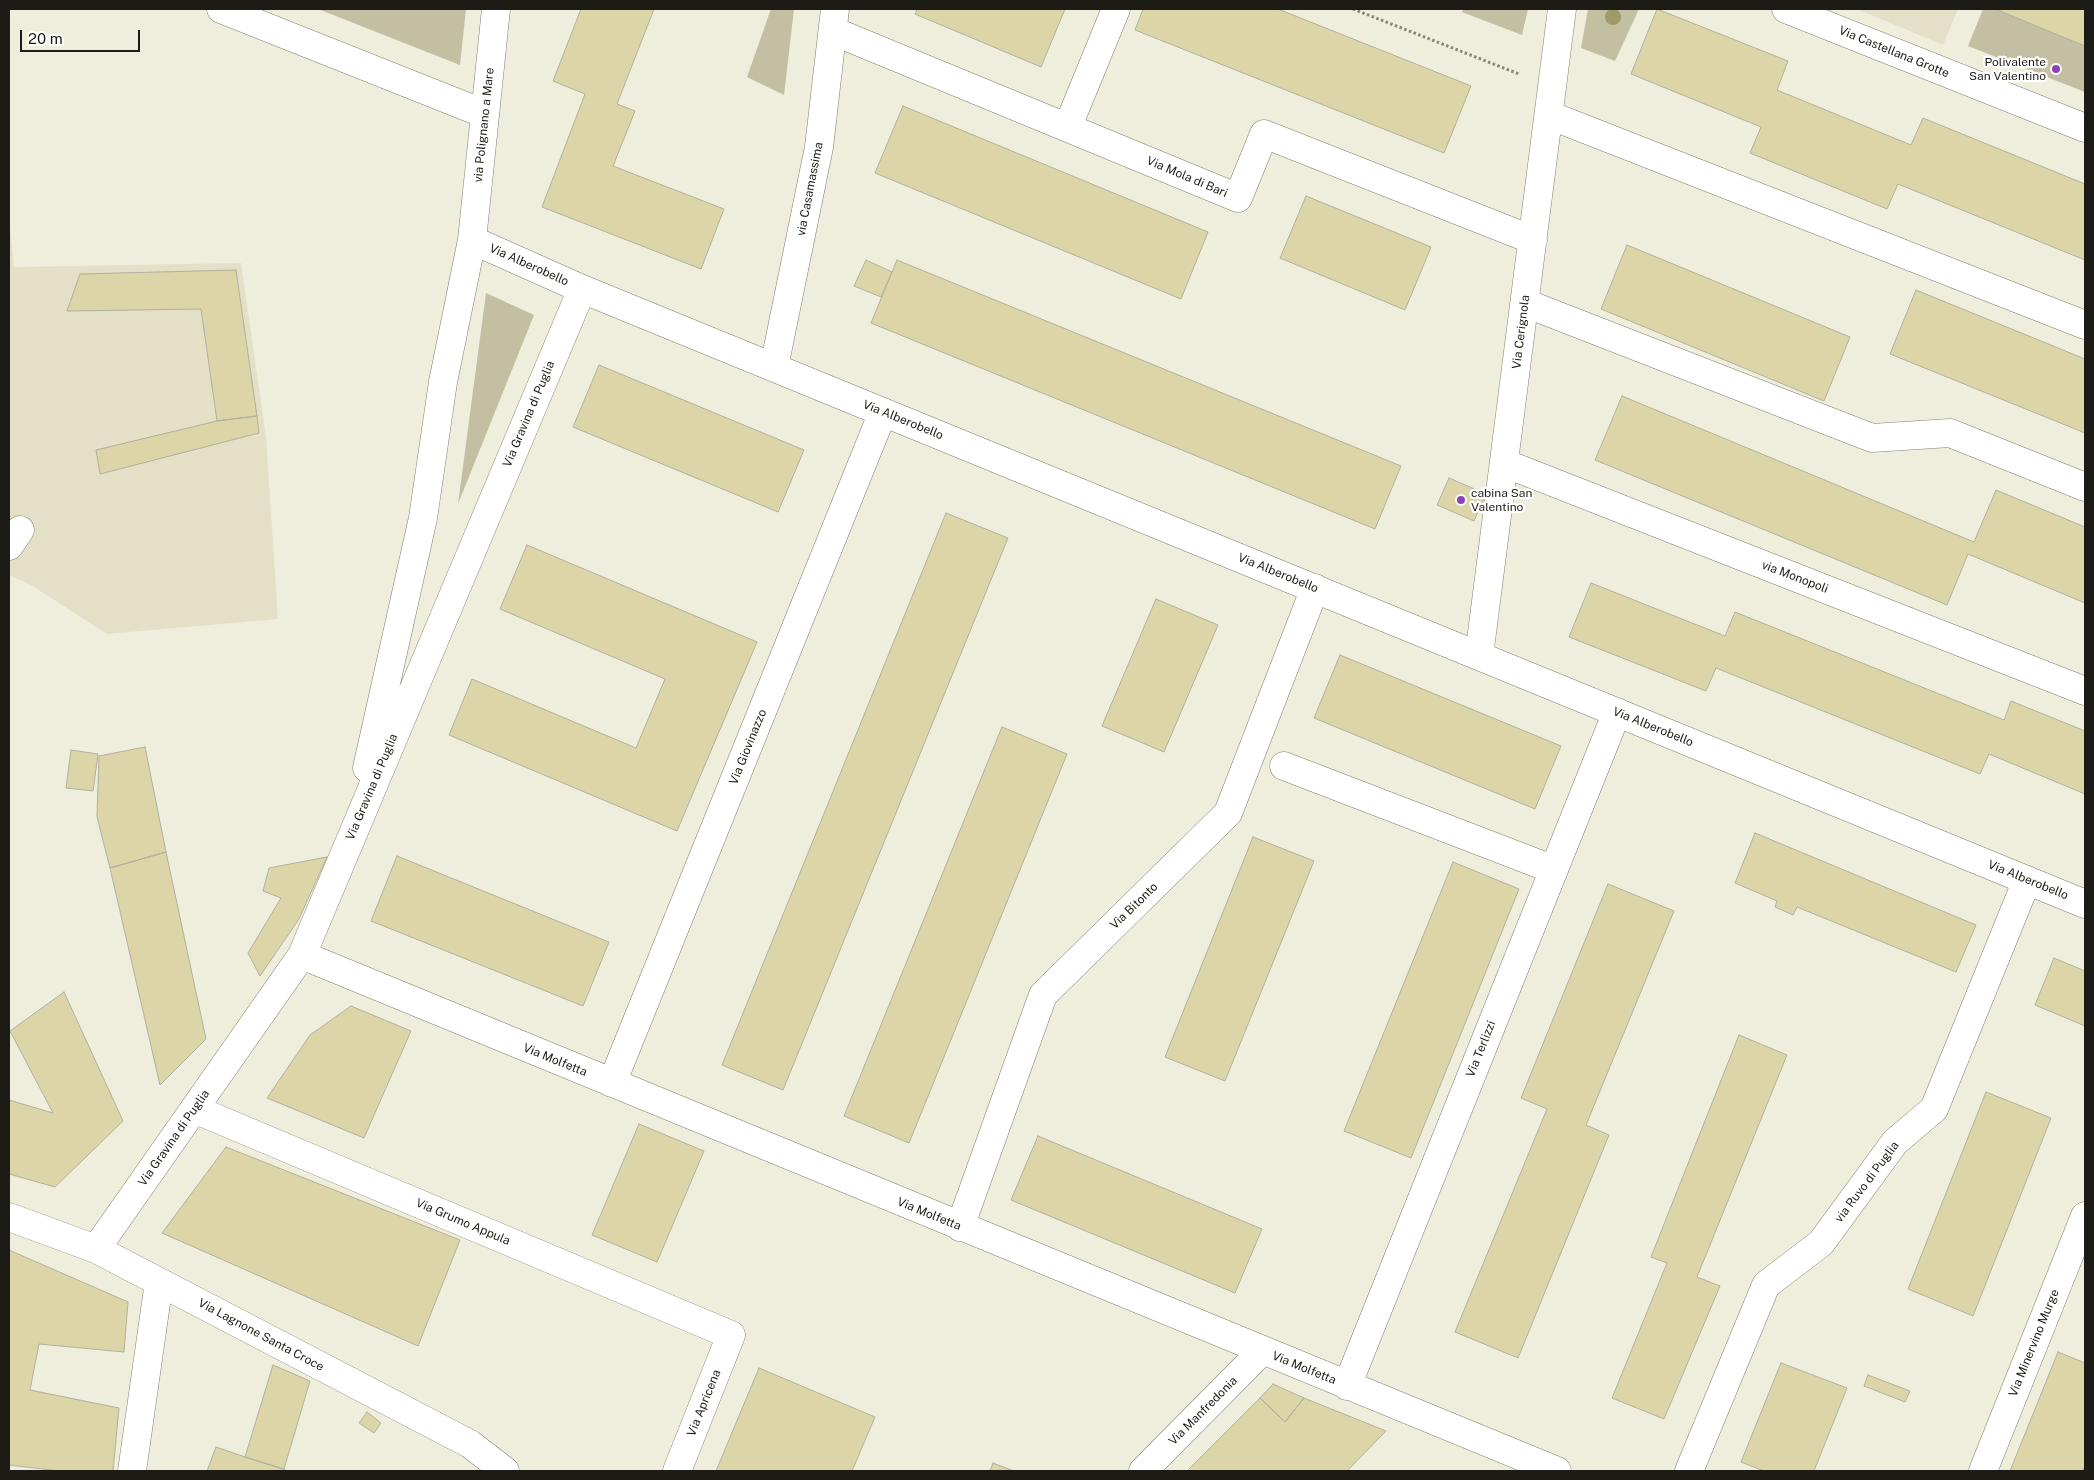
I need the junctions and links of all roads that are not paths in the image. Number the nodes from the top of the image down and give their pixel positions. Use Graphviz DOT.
graph roads {
  1 [pos="221,9"];
  2 [pos="496,9"];
  3 [pos="1116,9"];
  4 [pos="1562,9"];
  5 [pos="1786,9"];
  6 [pos="834,20"];
  7 [pos="485,114"];
  8 [pos="1549,115"];
  9 [pos="1068,126"];
  10 [pos="2085,128"];
  11 [pos="472,240"];
  12 [pos="1533,240"];
  13 [pos="582,289"];
  14 [pos="1525,303"];
  15 [pos="2085,325"];
  16 [pos="774,367"];
  17 [pos="883,412"];
  18 [pos="1504,463"];
  19 [pos="2085,487"];
  20 [pos="1315,588"];
  21 [pos="1479,656"];
  22 [pos="2085,691"];
  23 [pos="1617,712"];
  24 [pos="1284,766"];
  25 [pos="351,838"];
  26 [pos="1552,869"];
  27 [pos="2027,880"];
  28 [pos="2085,904"];
  29 [pos="302,955"];
  30 [pos="612,1083"];
  31 [pos="194,1109"];
  32 [pos="2085,1216"];
  33 [pos="9,1217"];
  34 [pos="960,1226"];
  35 [pos="96,1248"];
  36 [pos="159,1282"];
  37 [pos="731,1335"];
  38 [pos="1262,1351"];
  39 [pos="1347,1386"];
  40 [pos="132,1471"];
  41 [pos="505,1471"];
  42 [pos="677,1471"];
  43 [pos="1143,1471"];
  44 [pos="1557,1471"];
  45 [pos="1689,1471"];
  46 [pos="1983,1471"];
  1 -- 7 [label="street"];
  2 -- 7 [label="street, via Polignano a Mare"];
  3 -- 9 [label="street"];
  4 -- 8 [label="street, Via Cerignola"];
  5 -- 10 [label="street, Via Castellana Grotte"];
  6 -- 9 [label="street, Via Mola di Bari"];
  6 -- 16 [label="street, via Casamassima"];
  7 -- 11 [label="street, via Polignano a Mare"];
  8 -- 12 [label="street, Via Cerignola"];
  8 -- 15 [label="street"];
  9 -- 12 [label="street, Via Mola di Bari"];
  11 -- 13 [label="street, Via Alberobello"];
  11 -- 25 [label="street, via Polignano a Mare"];
  12 -- 14 [label="street, Via Cerignola"];
  13 -- 16 [label="street, Via Alberobello"];
  13 -- 25 [label="street, Via Gravina di Puglia"];
  14 -- 18 [label="street, Via Cerignola"];
  14 -- 19 [label="street"];
  16 -- 17 [label="street, Via Alberobello"];
  17 -- 20 [label="street, Via Alberobello"];
  17 -- 30 [label="street, Via Giovinazzo"];
  18 -- 21 [label="street, Via Cerignola"];
  18 -- 22 [label="street, via Monopoli"];
  20 -- 21 [label="street, Via Alberobello"];
  20 -- 34 [label="street, Via Bitonto"];
  21 -- 23 [label="street, Via Alberobello"];
  23 -- 26 [label="street, Via Terlizzi"];
  23 -- 27 [label="street, Via Alberobello"];
  24 -- 26 [label="street"];
  25 -- 29 [label="street, Via Gravina di Puglia"];
  26 -- 39 [label="street, Via Terlizzi"];
  27 -- 28 [label="street, Via Alberobello"];
  27 -- 45 [label="street, via Ruvo di Puglia"];
  29 -- 30 [label="street, Via Molfetta"];
  29 -- 31 [label="street, Via Gravina di Puglia"];
  30 -- 34 [label="street, Via Molfetta"];
  31 -- 35 [label="street, Via Gravina di Puglia"];
  31 -- 37 [label="street, Via Grumo Appula"];
  32 -- 46 [label="street, Via Minervino Murge"];
  33 -- 35 [label="street, Via Lagnone Santa Croce"];
  34 -- 38 [label="street, Via Molfetta"];
  35 -- 36 [label="street, Via Lagnone Santa Croce"];
  36 -- 40 [label="street"];
  36 -- 41 [label="street, Via Lagnone Santa Croce"];
  37 -- 42 [label="street, Via Apricena"];
  38 -- 39 [label="street, Via Molfetta"];
  38 -- 43 [label="street, Via Manfredonia"];
  39 -- 44 [label="street, Via Molfetta"];
}
